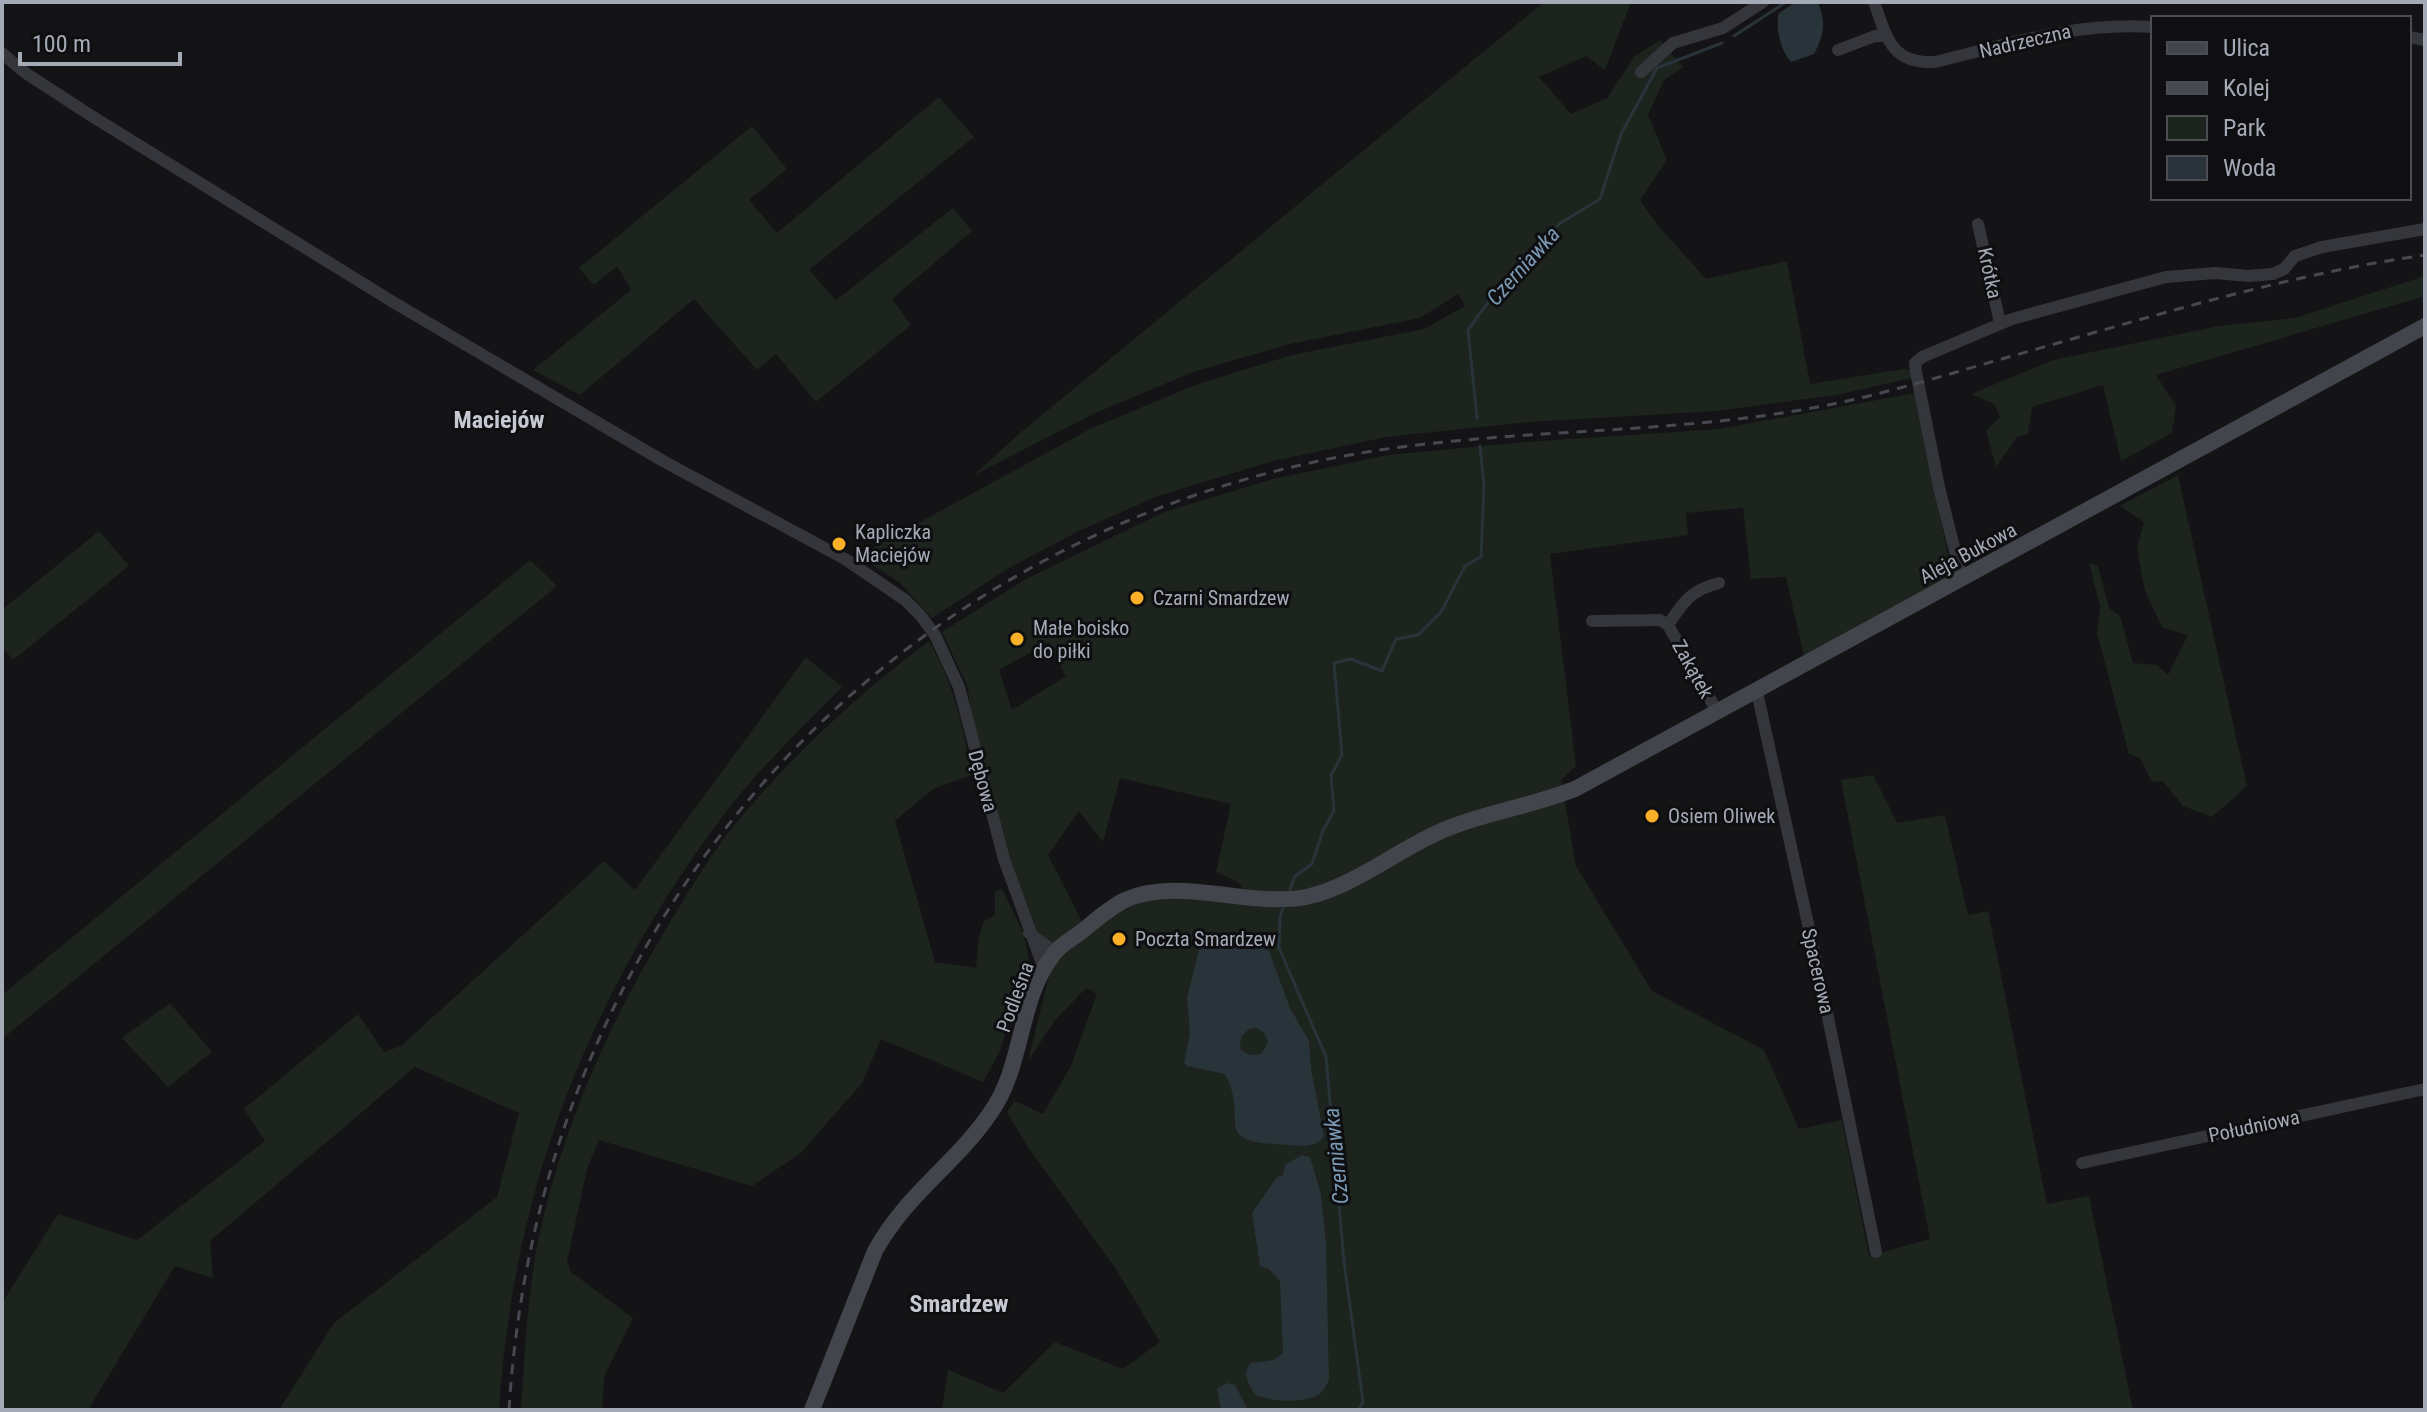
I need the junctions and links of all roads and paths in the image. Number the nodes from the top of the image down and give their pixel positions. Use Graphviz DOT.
graph roads {
  1 [pos="1763,2"];
  2 [pos="1874,2"];
  3 [pos="2151,27"];
  4 [pos="1886,36"];
  5 [pos="1838,50"];
  6 [pos="2,53"];
  7 [pos="1641,72"];
  8 [pos="1978,224"];
  9 [pos="2425,229"];
  10 [pos="2000,323"];
  11 [pos="2425,326"];
  12 [pos="1962,579"];
  13 [pos="1719,583"];
  14 [pos="1592,621"];
  15 [pos="1668,625"];
  16 [pos="1757,692"];
  17 [pos="1718,713"];
  18 [pos="1526,807"];
  19 [pos="1029,933"];
  20 [pos="1055,952"];
  21 [pos="1044,969"];
  22 [pos="2425,1089"];
  23 [pos="2082,1163"];
  24 [pos="1876,1252"];
  25 [pos="812,1410"];
  1 -- 7 [label="street"];
  2 -- 4 [label="street"];
  3 -- 4 [label="street, Nadrzeczna"];
  4 -- 5 [label="street"];
  6 -- 19 [label="street, Dębowa"];
  8 -- 10 [label="street, Krótka"];
  9 -- 10 [label="street"];
  10 -- 12 [label="street"];
  11 -- 12 [label="street, Aleja Bukowa"];
  12 -- 16 [label="street, Aleja Bukowa"];
  13 -- 15 [label="street, Zakątek"];
  14 -- 15 [label="street, Zakątek"];
  15 -- 17 [label="street, Zakątek"];
  16 -- 17 [label="street, Aleja Bukowa"];
  16 -- 24 [label="street, Spacerowa"];
  17 -- 18 [label="street, Aleja Bukowa"];
  18 -- 20 [label="street, Podleśna"];
  19 -- 20 [label="street"];
  19 -- 21 [label="street, Dębowa"];
  20 -- 21 [label="street, Podleśna"];
  21 -- 25 [label="street, Podleśna"];
  22 -- 23 [label="street, Południowa"];
}
